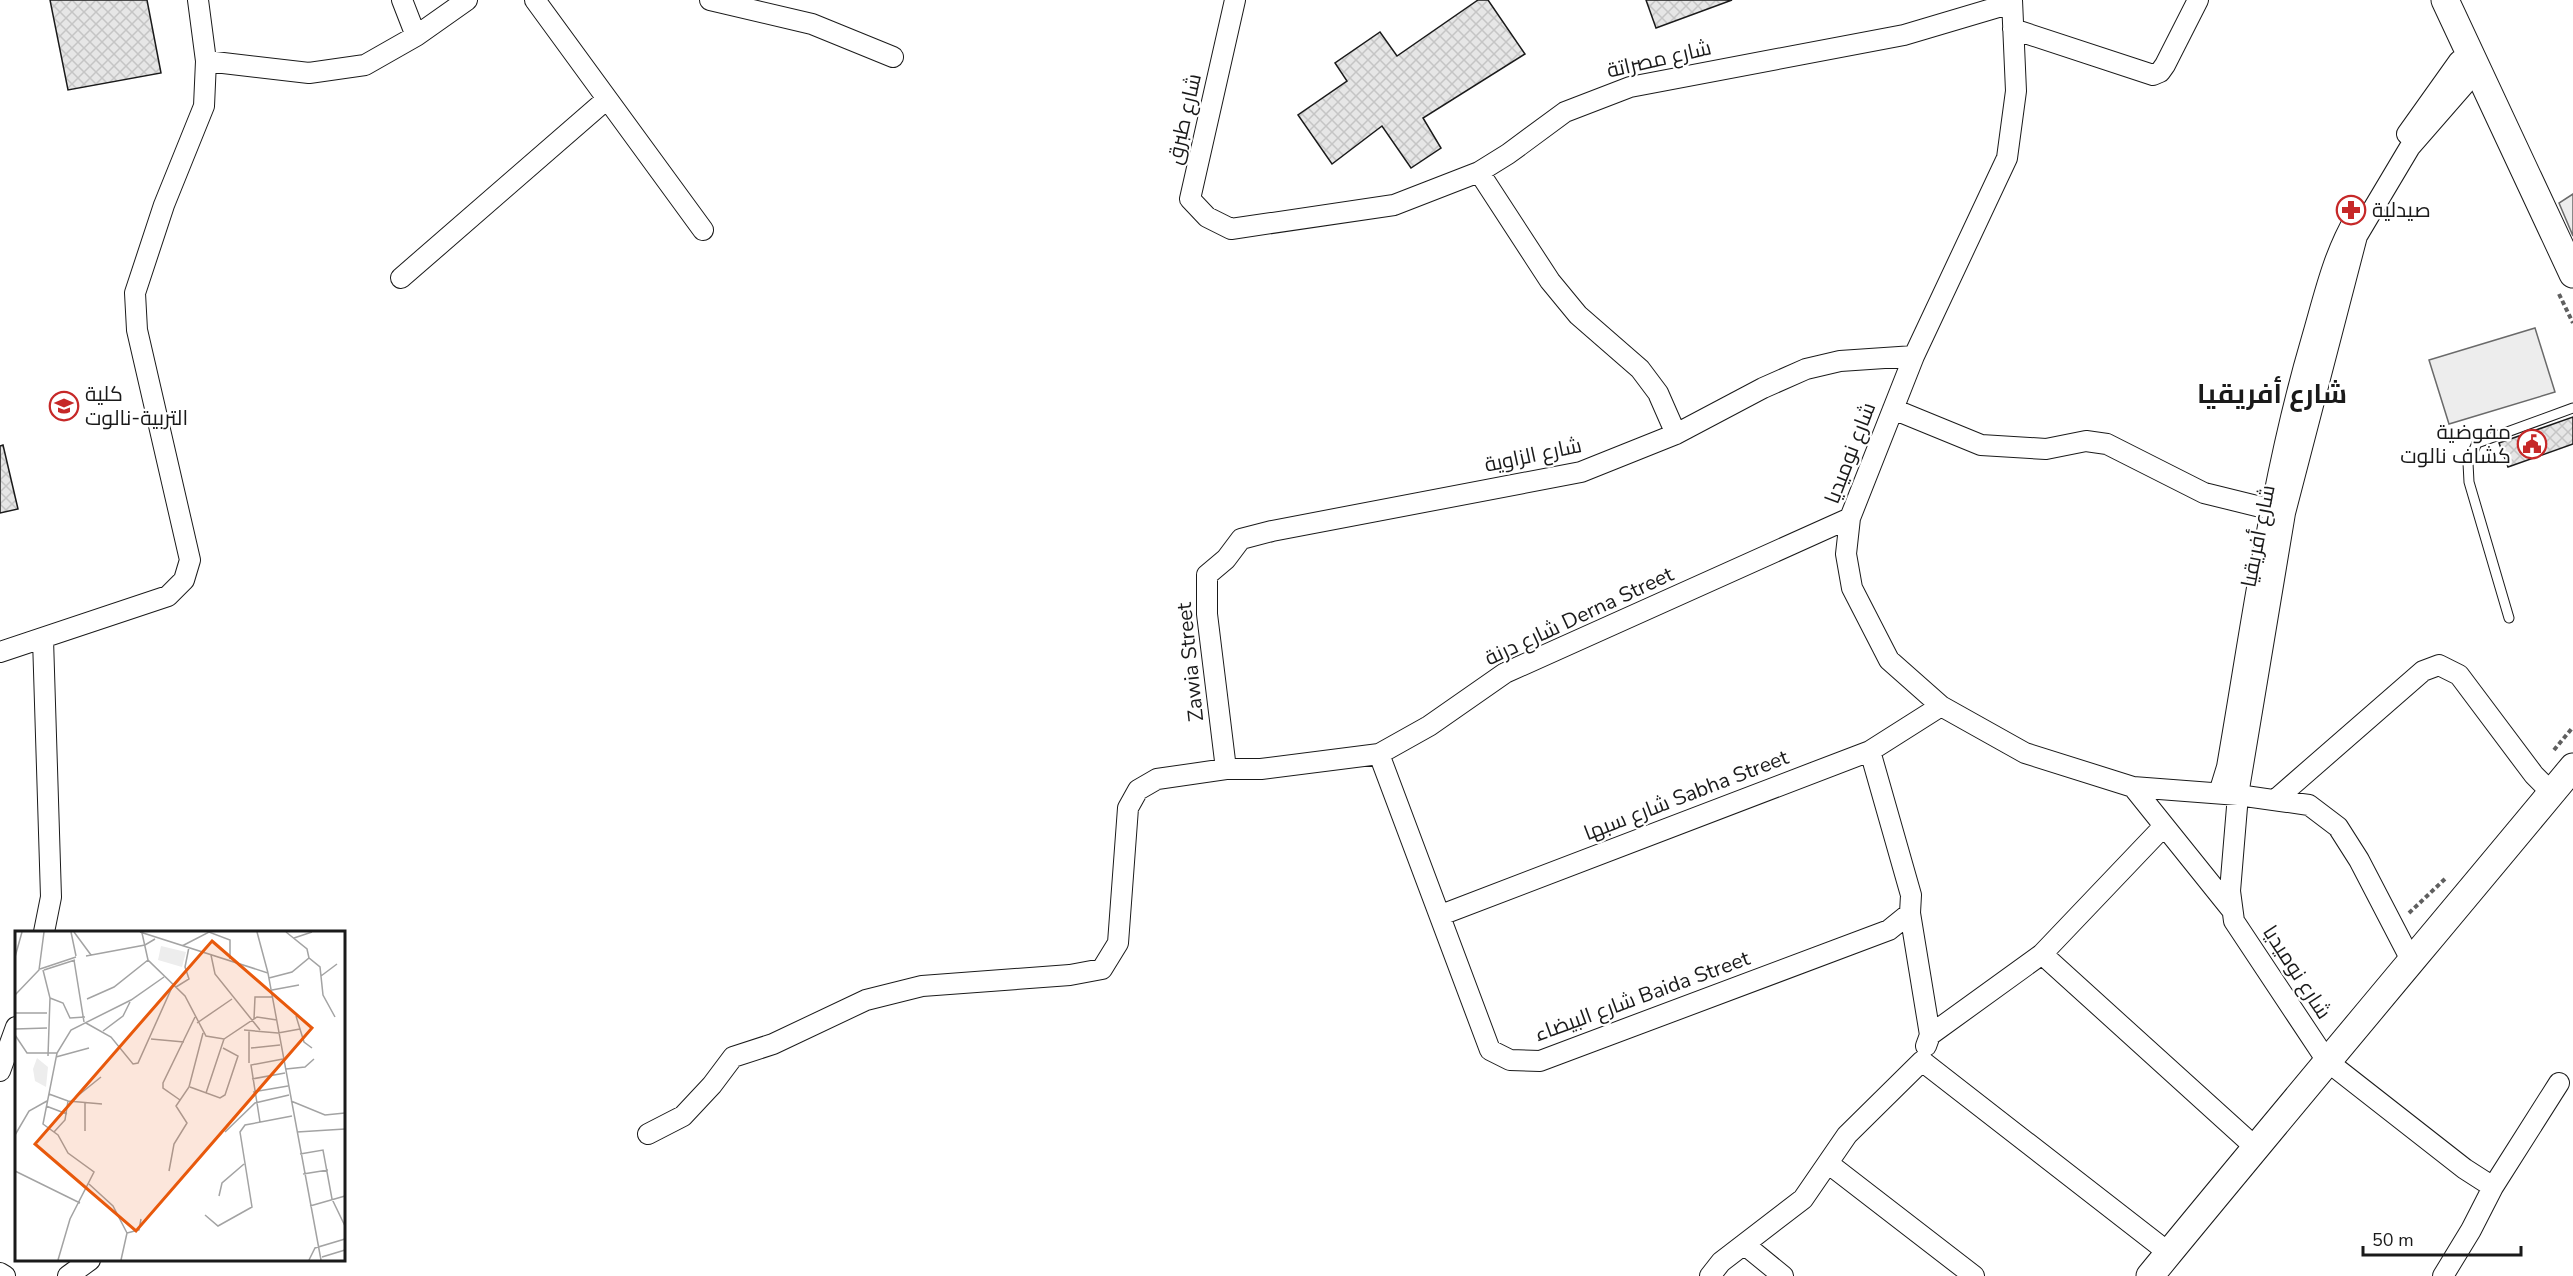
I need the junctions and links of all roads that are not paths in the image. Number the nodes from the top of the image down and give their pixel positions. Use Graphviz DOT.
graph roads {
  1 [pos="198,0"];
  2 [pos="402,0"];
  3 [pos="467,0"];
  4 [pos="535,0"];
  5 [pos="710,0"];
  6 [pos="1235,0"];
  7 [pos="2198,0"];
  8 [pos="2445,0"];
  9 [pos="2012,2"];
  10 [pos="2013,29"];
  11 [pos="416,36"];
  12 [pos="893,57"];
  13 [pos="206,61"];
  14 [pos="2469,65"];
  15 [pos="607,99"];
  16 [pos="1479,172"];
  17 [pos="1231,229"];
  18 [pos="703,230"];
  19 [pos="2566,238"];
  20 [pos="2573,274"];
  21 [pos="401,278"];
  22 [pos="1914,356"];
  23 [pos="2573,408"];
  24 [pos="1893,409"];
  25 [pos="1676,434"];
  26 [pos="2278,512"];
  27 [pos="1850,518"];
  28 [pos="1226,559"];
  29 [pos="2509,618"];
  30 [pos="43,639"];
  31 [pos="0,652"];
  32 [pos="1941,706"];
  33 [pos="1870,751"];
  34 [pos="1379,754"];
  35 [pos="2573,767"];
  36 [pos="1226,769"];
  37 [pos="2543,784"];
  38 [pos="2133,787"];
  39 [pos="2228,794"];
  40 [pos="2275,800"];
  41 [pos="2164,826"];
  42 [pos="2231,909"];
  43 [pos="1910,913"];
  44 [pos="1441,915"];
  45 [pos="44,931"];
  46 [pos="2042,954"];
  47 [pos="2412,962"];
  48 [pos="15,1030"];
  49 [pos="1930,1035"];
  50 [pos="1922,1061"];
  51 [pos="2326,1061"];
  52 [pos="0,1071"];
  53 [pos="2559,1083"];
  54 [pos="648,1134"];
  55 [pos="2255,1148"];
  56 [pos="1828,1164"];
  57 [pos="2493,1187"];
  58 [pos="1745,1245"];
  59 [pos="2169,1253"];
  60 [pos="89,1261"];
  61 [pos="0,1274"];
  62 [pos="5,1276"];
  63 [pos="68,1276"];
  64 [pos="1710,1276"];
  65 [pos="1783,1276"];
  66 [pos="1974,1276"];
  67 [pos="2150,1276"];
  68 [pos="2443,1276"];
  1 -- 13 [label="street"];
  2 -- 11 [label="street"];
  3 -- 11 [label="street"];
  4 -- 15 [label="street"];
  5 -- 12 [label="street"];
  6 -- 17 [label="street, شارع طبرق"];
  7 -- 10 [label="street"];
  8 -- 14 [label="main road"];
  9 -- 10 [label="street, شارع نوميديا"];
  9 -- 16 [label="street, شارع مصراتة"];
  10 -- 22 [label="street, شارع نوميديا"];
  11 -- 13 [label="street"];
  13 -- 30 [label="street"];
  14 -- 19 [label="main road"];
  14 -- 26 [label="street, شارع أفريقيا"];
  15 -- 18 [label="street"];
  15 -- 21 [label="street"];
  16 -- 17 [label="street, شارع مصراتة"];
  16 -- 25 [label="street"];
  19 -- 20 [label="main road"];
  22 -- 24 [label="street, شارع نوميديا"];
  22 -- 25 [label="street, شارع الزاوية"];
  23 -- 29 [label="lane"];
  24 -- 26 [label="street"];
  24 -- 27 [label="street, شارع نوميديا"];
  25 -- 28 [label="street, شارع الزاوية"];
  26 -- 39 [label="street, شارع أفريقيا"];
  27 -- 32 [label="street, شارع نوميديا"];
  27 -- 34 [label="street, شارع درنة Derna Street"];
  28 -- 36 [label="street, Zawia Street"];
  30 -- 31 [label="street"];
  30 -- 45 [label="street"];
  32 -- 33 [label="street, شارع سبها Sabha Street"];
  32 -- 38 [label="street, شارع نوميديا"];
  33 -- 43 [label="street"];
  33 -- 44 [label="street, شارع سبها Sabha Street"];
  34 -- 36 [label="street, شارع درنة Derna Street"];
  34 -- 44 [label="street, شارع البيضاء Baida Street"];
  35 -- 37 [label="main road"];
  36 -- 54 [label="street, شارع درنة Derna Street"];
  37 -- 40 [label="street"];
  37 -- 47 [label="main road"];
  38 -- 39 [label="street, شارع نوميديا"];
  38 -- 41 [label="street, شارع نوميديا"];
  39 -- 40 [label="street"];
  39 -- 42 [label="street, شارع نوميديا"];
  40 -- 47 [label="street"];
  41 -- 42 [label="street, شارع نوميديا"];
  41 -- 46 [label="street"];
  42 -- 51 [label="street, شارع نوميديا"];
  43 -- 44 [label="street, شارع البيضاء Baida Street"];
  43 -- 49 [label="street"];
  46 -- 49 [label="street"];
  46 -- 55 [label="street"];
  47 -- 51 [label="main road"];
  48 -- 52 [label="street"];
  49 -- 50 [label="street"];
  50 -- 56 [label="street"];
  50 -- 59 [label="street"];
  51 -- 55 [label="main road"];
  51 -- 57 [label="street, شارع نوميديا"];
  53 -- 57 [label="street"];
  55 -- 59 [label="main road"];
  56 -- 58 [label="street"];
  56 -- 66 [label="street"];
  57 -- 68 [label="street"];
  58 -- 64 [label="street"];
  58 -- 65 [label="street"];
  59 -- 67 [label="main road"];
  60 -- 63 [label="street"];
  61 -- 62 [label="street"];
}
